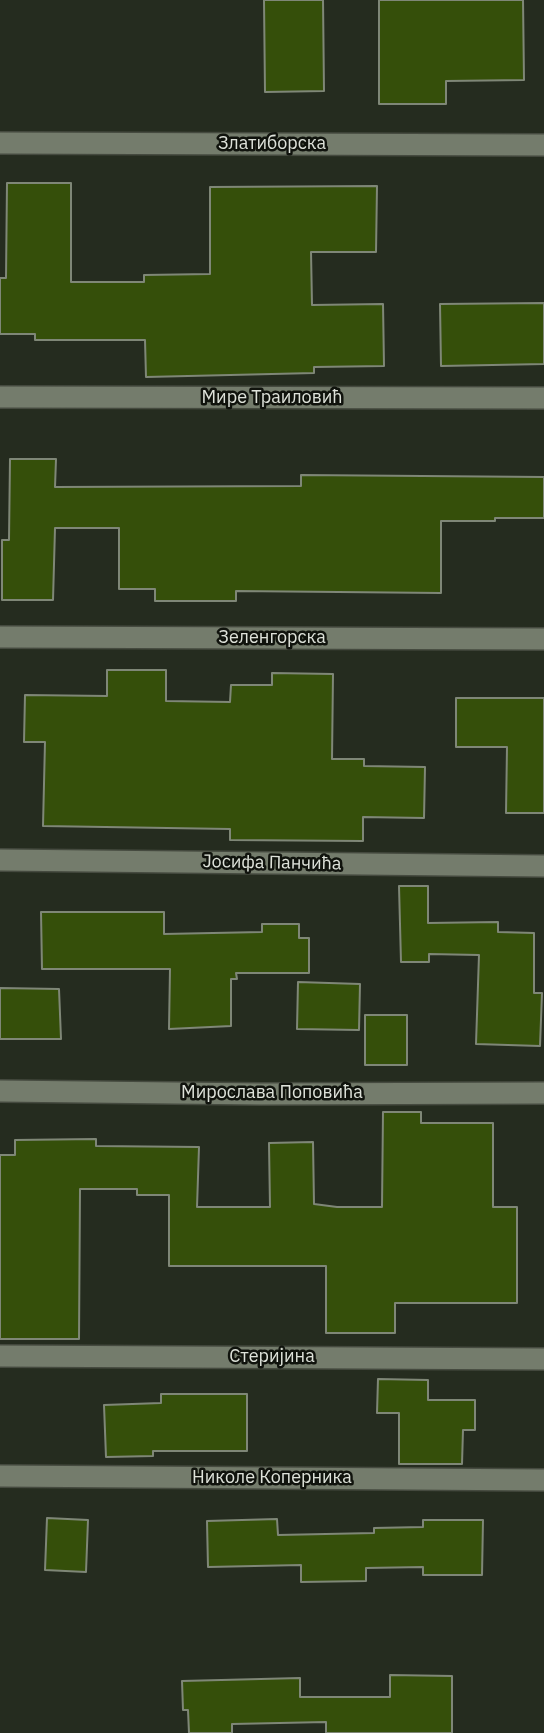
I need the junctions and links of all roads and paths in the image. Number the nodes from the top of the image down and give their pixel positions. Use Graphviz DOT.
graph roads {
  1 [pos="0,143"];
  2 [pos="544,145"];
  3 [pos="0,397"];
  4 [pos="544,398"];
  5 [pos="0,637"];
  6 [pos="544,639"];
  7 [pos="0,860"];
  8 [pos="544,866"];
  9 [pos="0,1091"];
  10 [pos="544,1093"];
  11 [pos="0,1356"];
  12 [pos="544,1359"];
  13 [pos="0,1476"];
  14 [pos="544,1480"];
  1 -- 2 [label="street, Златиборска"];
  3 -- 4 [label="street, Мире Траиловић"];
  5 -- 6 [label="street, Зеленгорска"];
  7 -- 8 [label="street, Јосифа Панчића"];
  9 -- 10 [label="street, Мирослава Поповића"];
  11 -- 12 [label="street, Стеријина"];
  13 -- 14 [label="street, Николе Коперника"];
}
